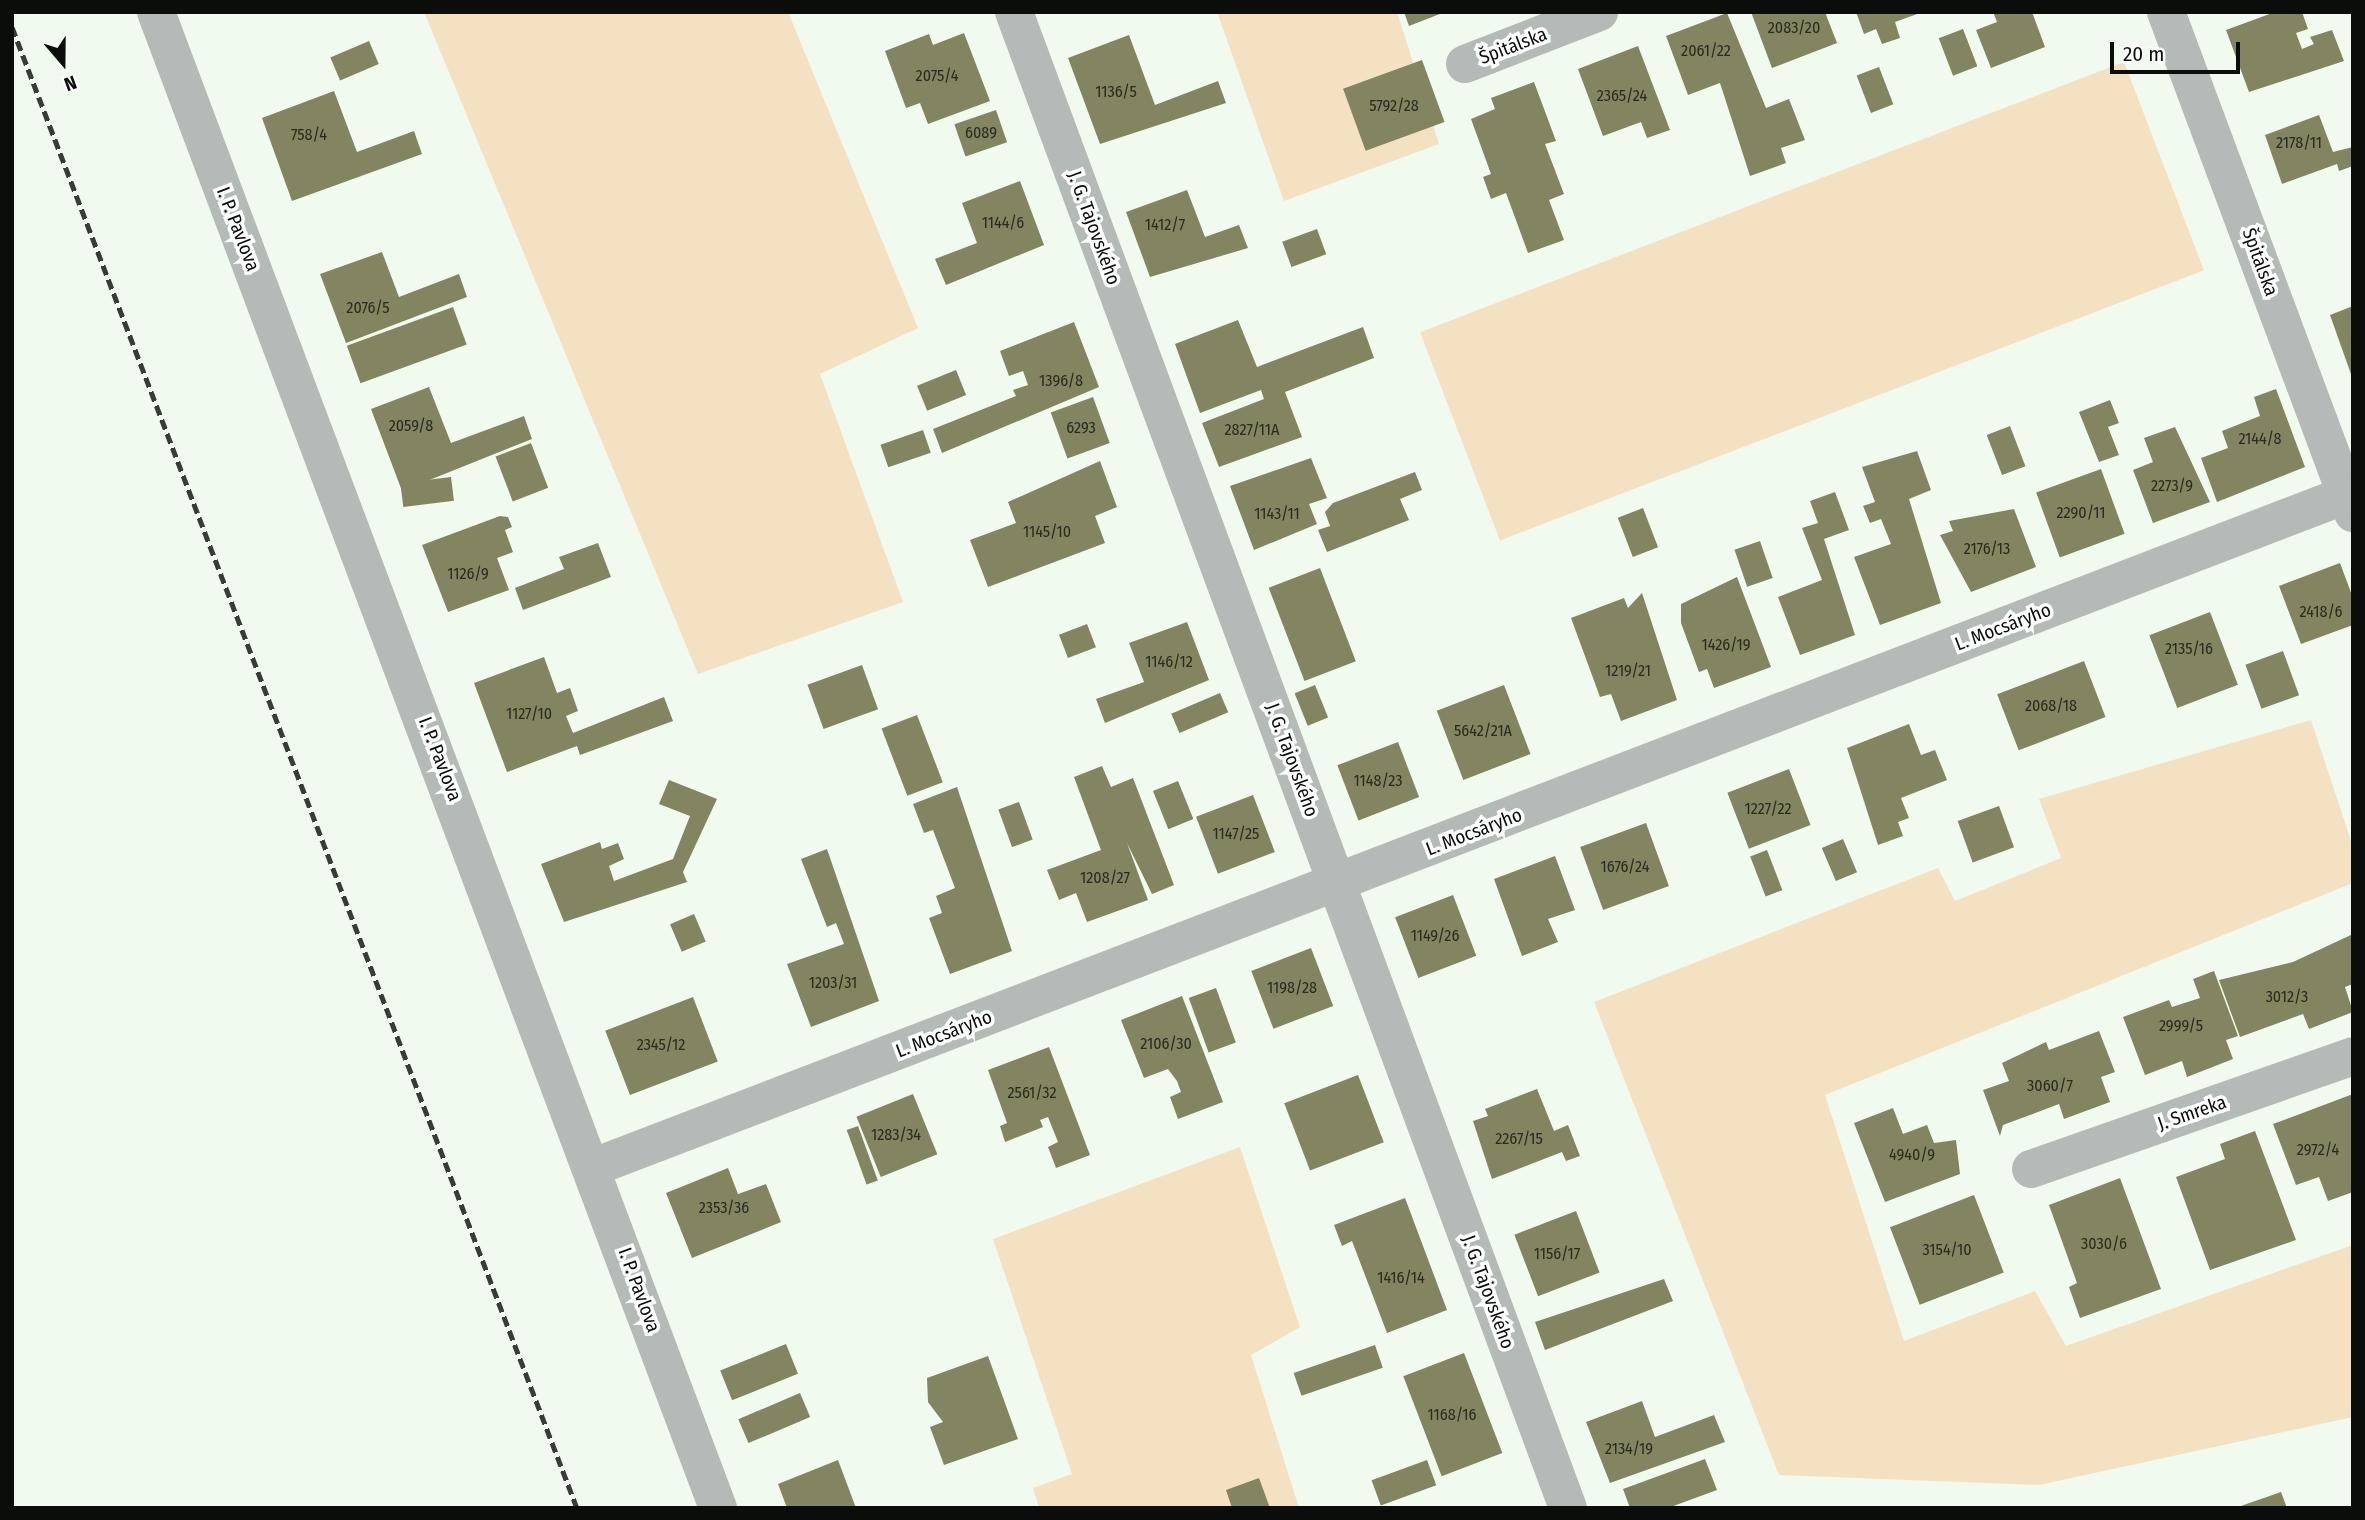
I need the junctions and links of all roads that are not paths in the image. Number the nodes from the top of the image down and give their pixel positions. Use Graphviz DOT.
graph roads {
  1 [pos="156,12"];
  2 [pos="1014,12"];
  3 [pos="1599,12"];
  4 [pos="2166,12"];
  5 [pos="1465,64"];
  6 [pos="2350,500"];
  7 [pos="1338,884"];
  8 [pos="2353,1056"];
  9 [pos="594,1167"];
  10 [pos="2031,1169"];
  11 [pos="718,1508"];
  12 [pos="1568,1508"];
  1 -- 9 [label="street, I. P. Pavlova"];
  2 -- 7 [label="street, J. G. Tajovského"];
  3 -- 5 [label="street, Špitálska"];
  4 -- 6 [label="street, Špitálska"];
  6 -- 7 [label="street, L. Mocsáryho"];
  7 -- 9 [label="street, L. Mocsáryho"];
  7 -- 12 [label="street, J. G. Tajovského"];
  8 -- 10 [label="street, J. Smreka"];
  9 -- 11 [label="street, I. P. Pavlova"];
}
